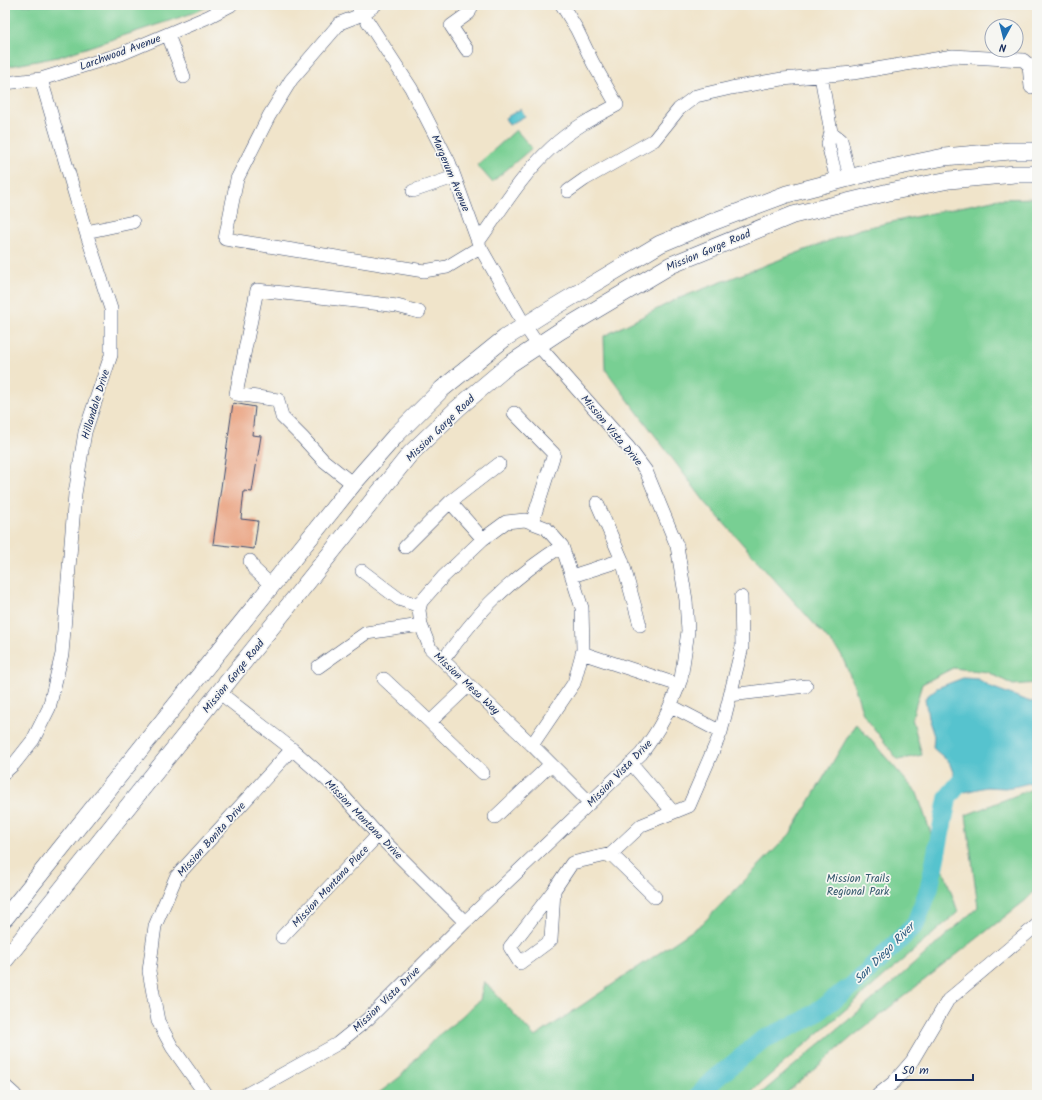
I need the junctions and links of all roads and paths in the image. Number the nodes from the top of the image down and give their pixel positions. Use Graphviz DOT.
graph roads {
  1 [pos="231,5"];
  2 [pos="375,5"];
  3 [pos="472,5"];
  4 [pos="562,5"];
  5 [pos="360,9"];
  6 [pos="168,35"];
  7 [pos="468,50"];
  8 [pos="821,76"];
  9 [pos="184,77"];
  10 [pos="41,79"];
  11 [pos="5,83"];
  12 [pos="1031,87"];
  13 [pos="1037,152"];
  14 [pos="1037,174"];
  15 [pos="454,177"];
  16 [pos="844,180"];
  17 [pos="413,191"];
  18 [pos="568,191"];
  19 [pos="132,222"];
  20 [pos="86,232"];
  21 [pos="479,245"];
  22 [pos="419,312"];
  23 [pos="525,326"];
  24 [pos="538,345"];
  25 [pos="514,413"];
  26 [pos="499,464"];
  27 [pos="354,484"];
  28 [pos="450,502"];
  29 [pos="597,503"];
  30 [pos="532,523"];
  31 [pos="483,539"];
  32 [pos="562,546"];
  33 [pos="405,547"];
  34 [pos="250,560"];
  35 [pos="622,560"];
  36 [pos="362,571"];
  37 [pos="572,576"];
  38 [pos="272,586"];
  39 [pos="741,597"];
  40 [pos="420,606"];
  41 [pos="421,625"];
  42 [pos="640,625"];
  43 [pos="582,653"];
  44 [pos="443,660"];
  45 [pos="318,667"];
  46 [pos="384,679"];
  47 [pos="679,684"];
  48 [pos="469,685"];
  49 [pos="806,686"];
  50 [pos="220,693"];
  51 [pos="730,696"];
  52 [pos="671,706"];
  53 [pos="430,722"];
  54 [pos="721,732"];
  55 [pos="532,745"];
  56 [pos="292,749"];
  57 [pos="631,763"];
  58 [pos="551,764"];
  59 [pos="5,772"];
  60 [pos="483,773"];
  61 [pos="590,803"];
  62 [pos="674,812"];
  63 [pos="495,817"];
  64 [pos="378,835"];
  65 [pos="611,854"];
  66 [pos="554,890"];
  67 [pos="655,897"];
  68 [pos="5,918"];
  69 [pos="466,922"];
  70 [pos="1037,925"];
  71 [pos="282,937"];
  72 [pos="5,960"];
  73 [pos="5,1086"];
  74 [pos="15,1095"];
  75 [pos="206,1095"];
  76 [pos="245,1095"];
  77 [pos="878,1095"];
  1 -- 6 [label="street, Larchwood Avenue"];
  2 -- 5 [label="street"];
  3 -- 7 [label="street"];
  4 -- 21 [label="street"];
  5 -- 15 [label="street, Margerum Avenue"];
  5 -- 21 [label="street"];
  6 -- 9 [label="street"];
  6 -- 10 [label="street, Larchwood Avenue"];
  8 -- 12 [label="street"];
  8 -- 16 [label="street"];
  8 -- 18 [label="street"];
  10 -- 11 [label="street, Larchwood Avenue"];
  10 -- 20 [label="street, Hillandale Drive"];
  13 -- 16 [label="main road"];
  14 -- 24 [label="main road, Mission Gorge Road"];
  15 -- 17 [label="street"];
  15 -- 21 [label="street, Margerum Avenue"];
  16 -- 23 [label="main road"];
  19 -- 20 [label="street"];
  20 -- 59 [label="street, Hillandale Drive"];
  21 -- 23 [label="street, Margerum Avenue"];
  22 -- 27 [label="street"];
  23 -- 24 [label="street, Margerum Avenue"];
  23 -- 27 [label="main road"];
  24 -- 47 [label="street, Mission Vista Drive"];
  24 -- 50 [label="main road, Mission Gorge Road"];
  25 -- 30 [label="street"];
  26 -- 28 [label="street"];
  27 -- 38 [label="main road"];
  28 -- 31 [label="street"];
  28 -- 33 [label="street"];
  29 -- 35 [label="street"];
  30 -- 31 [label="street"];
  30 -- 32 [label="street"];
  31 -- 40 [label="street"];
  32 -- 37 [label="street"];
  32 -- 44 [label="street"];
  34 -- 38 [label="street"];
  35 -- 37 [label="street"];
  35 -- 42 [label="street"];
  36 -- 40 [label="street"];
  37 -- 43 [label="street"];
  38 -- 68 [label="main road"];
  39 -- 51 [label="street"];
  40 -- 41 [label="street, Mission Mesa Way"];
  41 -- 44 [label="street, Mission Mesa Way"];
  41 -- 45 [label="street"];
  43 -- 47 [label="street"];
  43 -- 55 [label="street"];
  44 -- 48 [label="street, Mission Mesa Way"];
  46 -- 53 [label="street"];
  47 -- 52 [label="street, Mission Vista Drive"];
  48 -- 53 [label="street"];
  48 -- 55 [label="street, Mission Mesa Way"];
  49 -- 51 [label="street"];
  50 -- 56 [label="street, Mission Montana Drive"];
  50 -- 72 [label="main road, Mission Gorge Road"];
  51 -- 54 [label="street"];
  52 -- 54 [label="street"];
  52 -- 57 [label="street, Mission Vista Drive"];
  53 -- 60 [label="street"];
  54 -- 62 [label="street"];
  55 -- 58 [label="street, Mission Mesa Way"];
  56 -- 64 [label="street, Mission Montana Drive"];
  56 -- 75 [label="street, Mission Bonita Drive"];
  57 -- 61 [label="street, Mission Vista Drive"];
  57 -- 62 [label="street"];
  58 -- 61 [label="street, Mission Mesa Way"];
  58 -- 63 [label="street"];
  61 -- 69 [label="street, Mission Vista Drive"];
  62 -- 65 [label="street"];
  64 -- 69 [label="street, Mission Montana Drive"];
  64 -- 71 [label="street, Mission Montana Place"];
  65 -- 66 [label="street"];
  65 -- 67 [label="street"];
  66 -- 66 [label="street"];
  69 -- 76 [label="street, Mission Vista Drive"];
  70 -- 77 [label="street"];
  73 -- 74 [label="street"];
}
